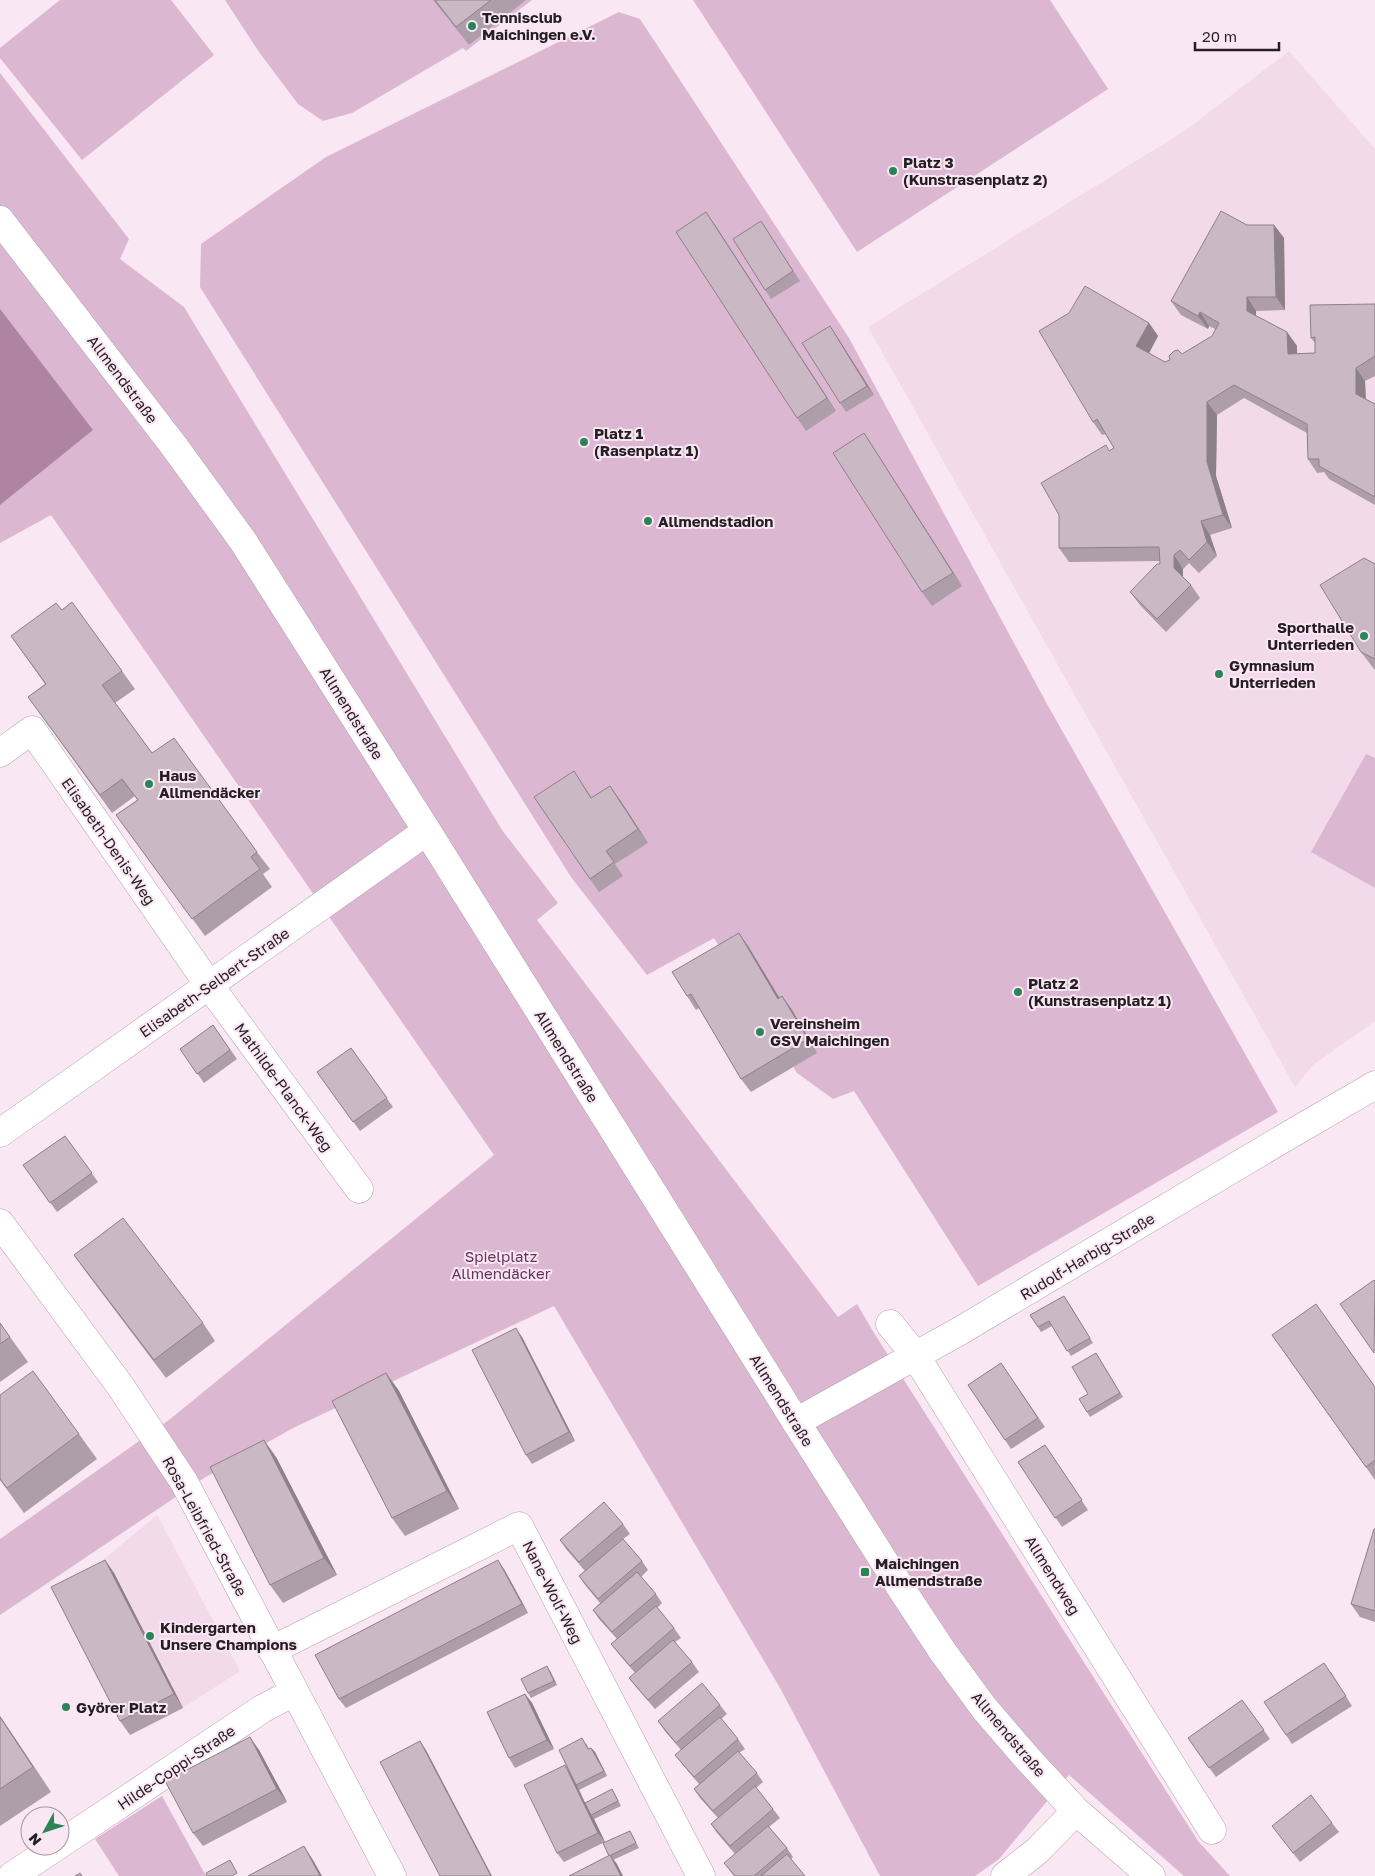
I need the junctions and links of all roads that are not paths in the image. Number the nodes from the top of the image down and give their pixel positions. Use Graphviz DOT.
graph roads {
  1 [pos="0,220"];
  2 [pos="0,753"];
  3 [pos="427,831"];
  4 [pos="209,985"];
  5 [pos="1375,1085"];
  6 [pos="0,1133"];
  7 [pos="359,1189"];
  8 [pos="0,1223"];
  9 [pos="890,1324"];
  10 [pos="915,1355"];
  11 [pos="796,1422"];
  12 [pos="272,1650"];
  13 [pos="294,1692"];
  14 [pos="1076,1811"];
  15 [pos="1212,1830"];
  16 [pos="70,1837"];
  17 [pos="42,1856"];
  18 [pos="12,1876"];
  19 [pos="392,1876"];
  20 [pos="701,1876"];
  21 [pos="1005,1876"];
  22 [pos="1151,1876"];
  1 -- 3 [label="street, Allmendstraße"];
  2 -- 4 [label="street, Elisabeth-Denis-Weg"];
  3 -- 4 [label="street, Elisabeth-Selbert-Straße"];
  3 -- 11 [label="street, Allmendstraße"];
  4 -- 6 [label="street, Elisabeth-Selbert-Straße"];
  4 -- 7 [label="street, Mathilde-Planck-Weg"];
  5 -- 10 [label="street, Rudolf-Harbig-Straße"];
  8 -- 12 [label="street, Rosa-Leibfried-Straße"];
  9 -- 10 [label="street, Allmendweg"];
  10 -- 11 [label="street, Rudolf-Harbig-Straße"];
  10 -- 15 [label="street, Allmendweg"];
  11 -- 14 [label="street, Allmendstraße"];
  12 -- 13 [label="street, Rosa-Leibfried-Straße"];
  12 -- 20 [label="street, Nane-Wolf-Weg"];
  13 -- 16 [label="street, Hilde-Coppi-Straße"];
  13 -- 19 [label="street, Rosa-Leibfried-Straße"];
  14 -- 21 [label="street"];
  14 -- 22 [label="street, Allmendstraße"];
  17 -- 18 [label="street"];
}
